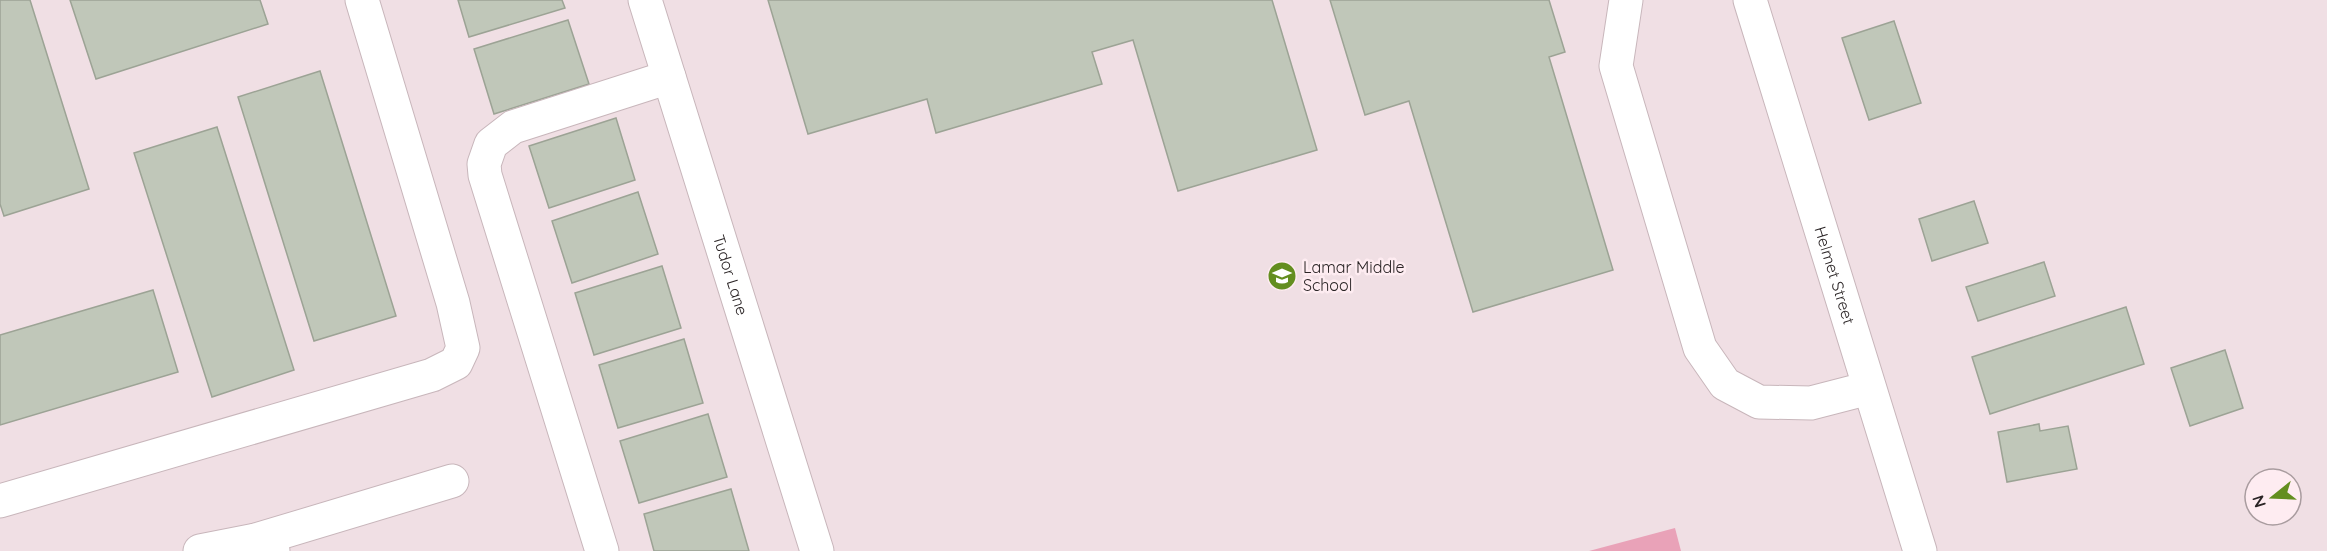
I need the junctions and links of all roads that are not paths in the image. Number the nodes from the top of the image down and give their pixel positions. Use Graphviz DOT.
graph roads {
  1 [pos="362,0"];
  2 [pos="645,0"];
  3 [pos="1626,0"];
  4 [pos="1750,0"];
  5 [pos="669,77"];
  6 [pos="1869,388"];
  7 [pos="452,481"];
  8 [pos="0,501"];
  9 [pos="264,546"];
  10 [pos="200,551"];
  11 [pos="602,551"];
  12 [pos="817,551"];
  13 [pos="1920,551"];
  1 -- 8 [label="street"];
  2 -- 5 [label="street, Tudor Lane"];
  3 -- 6 [label="street"];
  4 -- 6 [label="street, Helmet Street"];
  5 -- 11 [label="street"];
  5 -- 12 [label="street, Tudor Lane"];
  6 -- 13 [label="street, Helmet Street"];
  7 -- 9 [label="street"];
  9 -- 10 [label="street"];
}
